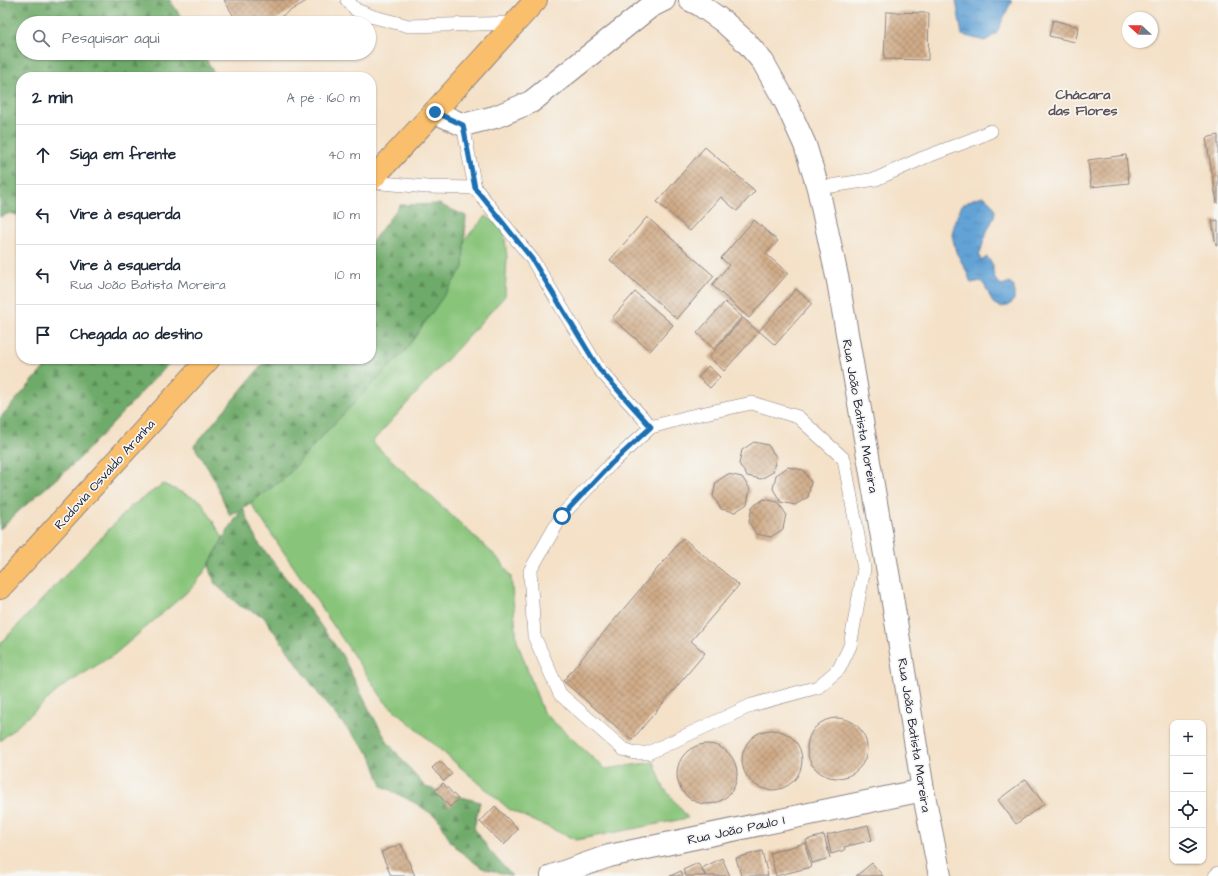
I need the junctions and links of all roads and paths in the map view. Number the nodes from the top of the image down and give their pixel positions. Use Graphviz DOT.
graph roads {
  1 [pos="348,0"];
  2 [pos="536,0"];
  3 [pos="664,0"];
  4 [pos="690,0"];
  5 [pos="372,16"];
  6 [pos="376,18"];
  7 [pos="515,23"];
  8 [pos="435,112"];
  9 [pos="463,125"];
  10 [pos="991,131"];
  11 [pos="376,176"];
  12 [pos="376,182"];
  13 [pos="475,188"];
  14 [pos="818,188"];
  15 [pos="203,364"];
  16 [pos="651,427"];
  17 [pos="40,545"];
  18 [pos="0,569"];
  19 [pos="0,588"];
  20 [pos="923,790"];
  21 [pos="1218,873"];
  22 [pos="552,876"];
  23 [pos="940,876"];
  24 [pos="1215,876"];
  1 -- 5 [label="lane"];
  2 -- 7 [label="highway"];
  3 -- 9 [label="street"];
  4 -- 14 [label="street, Rua João Batista Moreira"];
  6 -- 7 [label="lane"];
  7 -- 8 [label="highway"];
  8 -- 9 [label="street"];
  8 -- 11 [label="highway"];
  9 -- 13 [label="lane"];
  10 -- 14 [label="lane"];
  12 -- 13 [label="lane"];
  13 -- 16 [label="lane"];
  14 -- 20 [label="street, Rua João Batista Moreira"];
  15 -- 17 [label="highway, Rodovia Osvaldo Aranha"];
  16 -- 16 [label="lane"];
  17 -- 18 [label="highway"];
  17 -- 19 [label="highway, Rodovia Osvaldo Aranha"];
  20 -- 22 [label="street, Rua João Paulo I"];
  20 -- 23 [label="street, Rua João Batista Moreira"];
  21 -- 24 [label="lane"];
}
